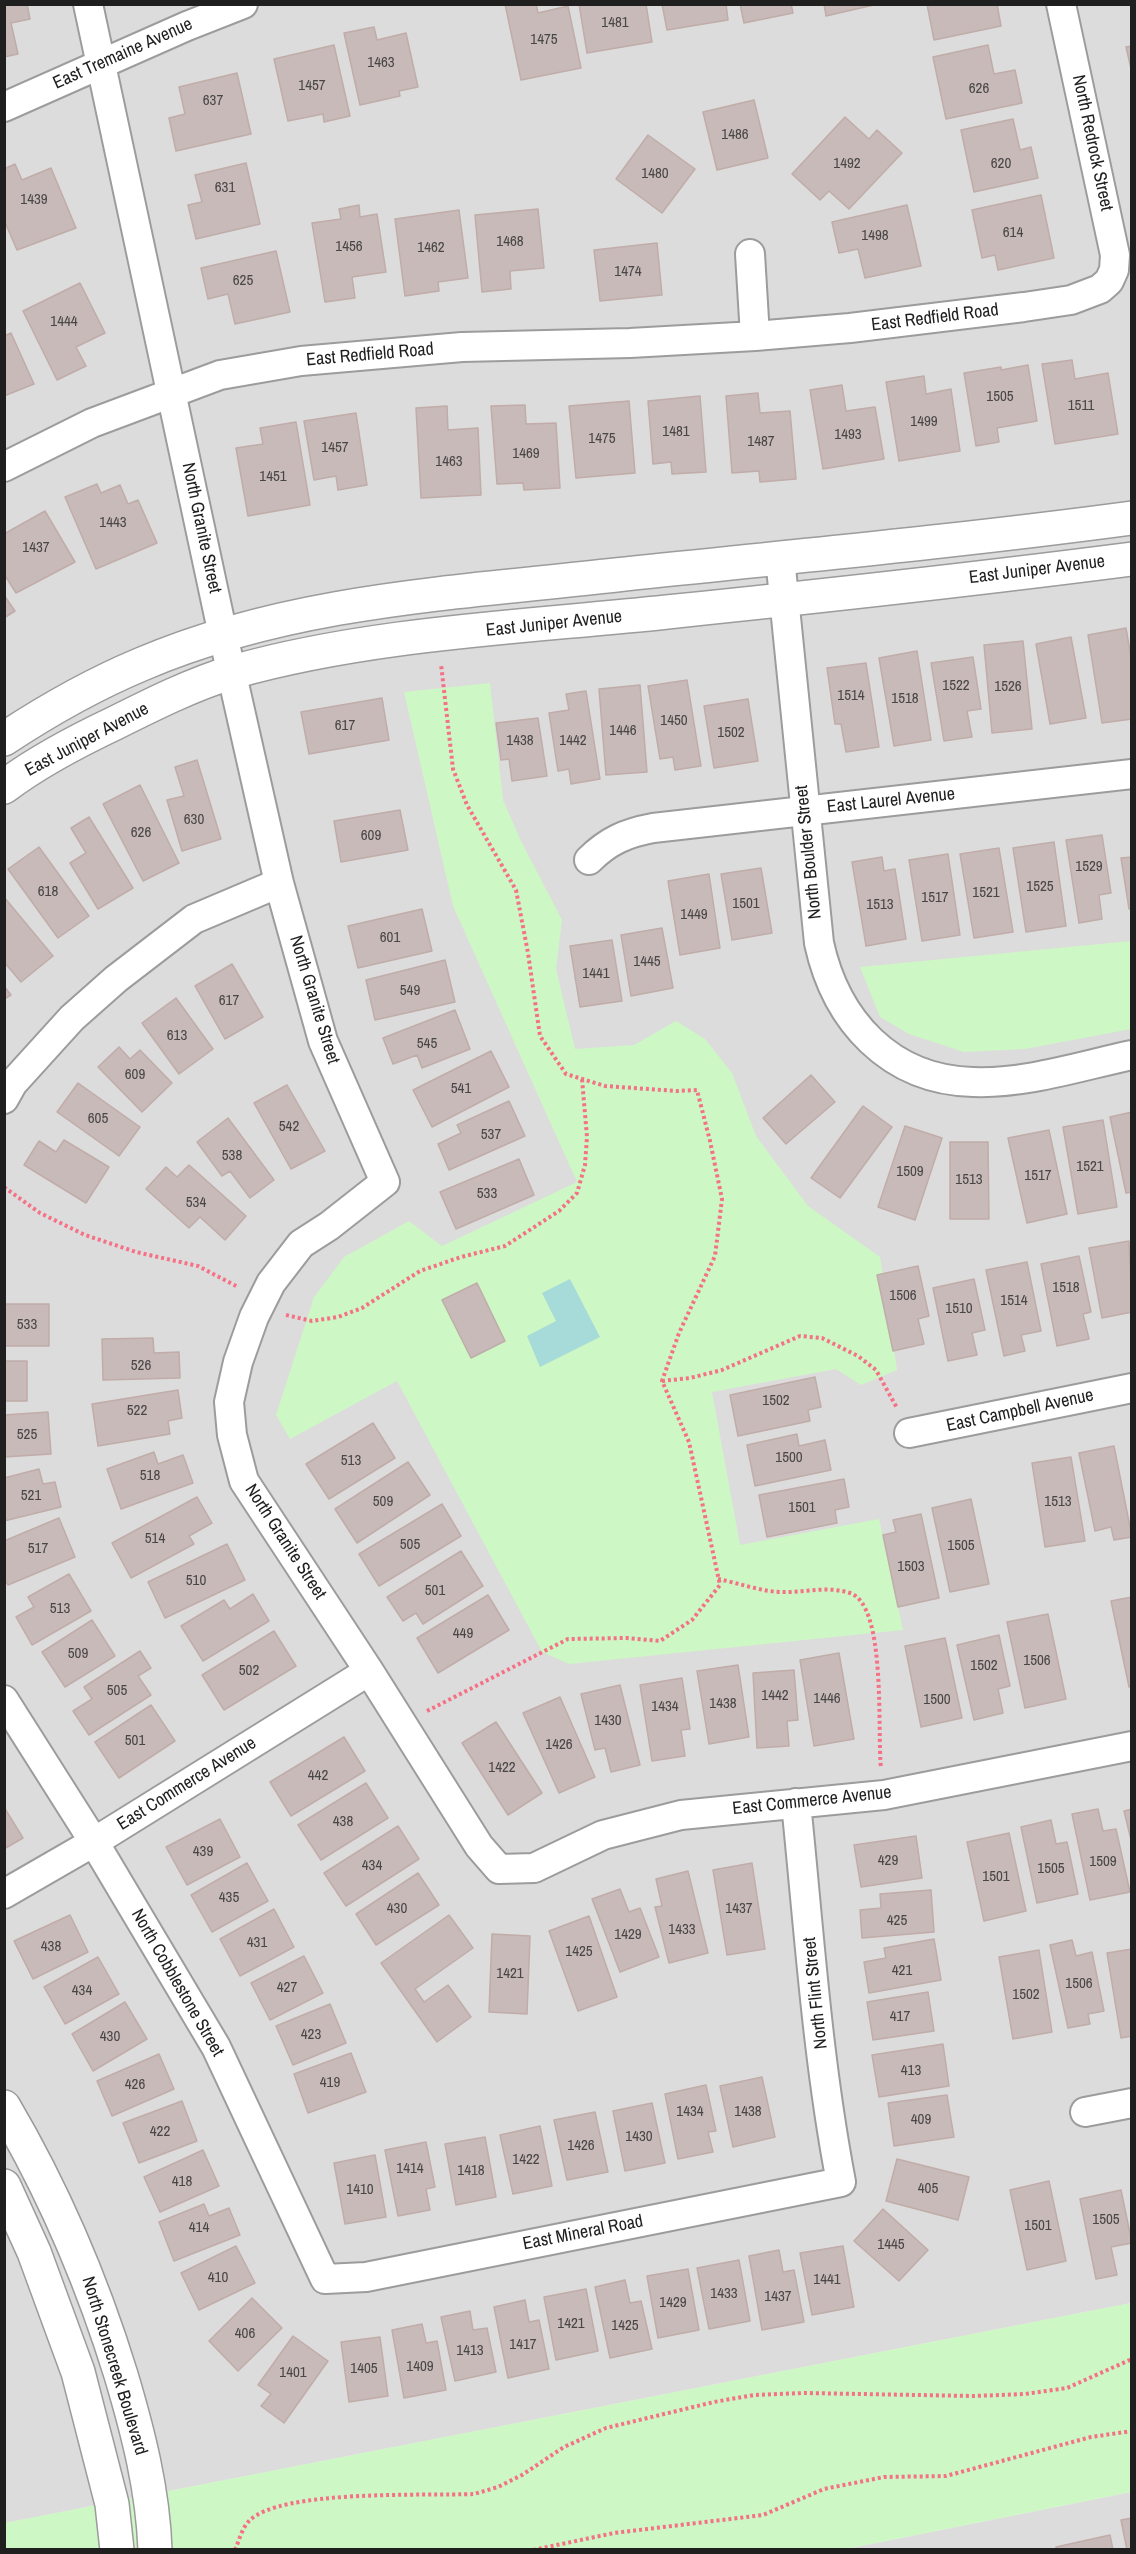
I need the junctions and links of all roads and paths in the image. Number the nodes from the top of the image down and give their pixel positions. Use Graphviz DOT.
graph roads {
  1 [pos="88,4"];
  2 [pos="243,4"];
  3 [pos="1061,4"];
  4 [pos="101,64"];
  5 [pos="4,107"];
  6 [pos="750,254"];
  7 [pos="1109,281"];
  8 [pos="755,336"];
  9 [pos="173,393"];
  10 [pos="4,467"];
  11 [pos="1131,518"];
  12 [pos="780,558"];
  13 [pos="1131,559"];
  14 [pos="783,600"];
  15 [pos="223,635"];
  16 [pos="438,636"];
  17 [pos="232,673"];
  18 [pos="4,739"];
  19 [pos="1131,774"];
  20 [pos="4,787"];
  21 [pos="804,811"];
  22 [pos="589,860"];
  23 [pos="279,883"];
  24 [pos="1131,1055"];
  25 [pos="4,1100"];
  26 [pos="662,1381"];
  27 [pos="1131,1388"];
  28 [pos="909,1433"];
  29 [pos="718,1579"];
  30 [pos="369,1671"];
  31 [pos="4,1700"];
  32 [pos="409,1736"];
  33 [pos="1131,1746"];
  34 [pos="884,1795"];
  35 [pos="796,1803"];
  36 [pos="94,1842"];
  37 [pos="499,1869"];
  38 [pos="4,1894"];
  39 [pos="1131,2103"];
  40 [pos="4,2108"];
  41 [pos="1085,2112"];
  42 [pos="841,2182"];
  43 [pos="4,2186"];
  44 [pos="325,2279"];
  45 [pos="1131,2359"];
  46 [pos="1131,2431"];
  47 [pos="117,2550"];
  48 [pos="155,2550"];
  49 [pos="235,2550"];
  50 [pos="533,2550"];
  1 -- 4 [label="street, North Granite Street"];
  2 -- 4 [label="street, East Tremaine Avenue"];
  3 -- 7 [label="street, North Redrock Street"];
  4 -- 5 [label="street, East Tremaine Avenue"];
  4 -- 9 [label="street, North Granite Street"];
  6 -- 8 [label="street"];
  7 -- 8 [label="street, East Redfield Road"];
  8 -- 9 [label="street, East Redfield Road"];
  9 -- 10 [label="street, East Redfield Road"];
  9 -- 15 [label="street, North Granite Street"];
  11 -- 12 [label="street"];
  12 -- 14 [label="street, North Boulder Street"];
  12 -- 15 [label="street"];
  13 -- 14 [label="street, East Juniper Avenue"];
  14 -- 16 [label="street, East Juniper Avenue"];
  14 -- 21 [label="street, North Boulder Street"];
  15 -- 17 [label="street, North Granite Street"];
  15 -- 18 [label="street"];
  16 -- 17 [label="street, East Juniper Avenue"];
  16 -- 26 [label="path"];
  17 -- 20 [label="street, East Juniper Avenue"];
  17 -- 23 [label="street, North Granite Street"];
  19 -- 21 [label="street, East Laurel Avenue"];
  21 -- 22 [label="street, East Laurel Avenue"];
  21 -- 24 [label="street, North Boulder Street"];
  23 -- 25 [label="street"];
  23 -- 30 [label="street, North Granite Street"];
  26 -- 28 [label="path"];
  26 -- 29 [label="path"];
  27 -- 28 [label="street, East Campbell Avenue"];
  29 -- 32 [label="path"];
  29 -- 34 [label="path"];
  30 -- 32 [label="street, North Granite Street"];
  30 -- 36 [label="street, East Commerce Avenue"];
  31 -- 36 [label="street, North Cobblestone Street"];
  32 -- 37 [label="street, North Granite Street"];
  33 -- 34 [label="street, East Commerce Avenue"];
  34 -- 35 [label="street, East Commerce Avenue"];
  35 -- 37 [label="street, East Commerce Avenue"];
  35 -- 42 [label="street, North Flint Street"];
  36 -- 38 [label="street, East Commerce Avenue"];
  36 -- 44 [label="street, North Cobblestone Street"];
  39 -- 41 [label="street"];
  40 -- 48 [label="street, North Stonecreek Boulevard"];
  42 -- 44 [label="street, East Mineral Road"];
  43 -- 47 [label="street, North Stonecreek Boulevard"];
  45 -- 49 [label="path"];
  46 -- 50 [label="path"];
}
